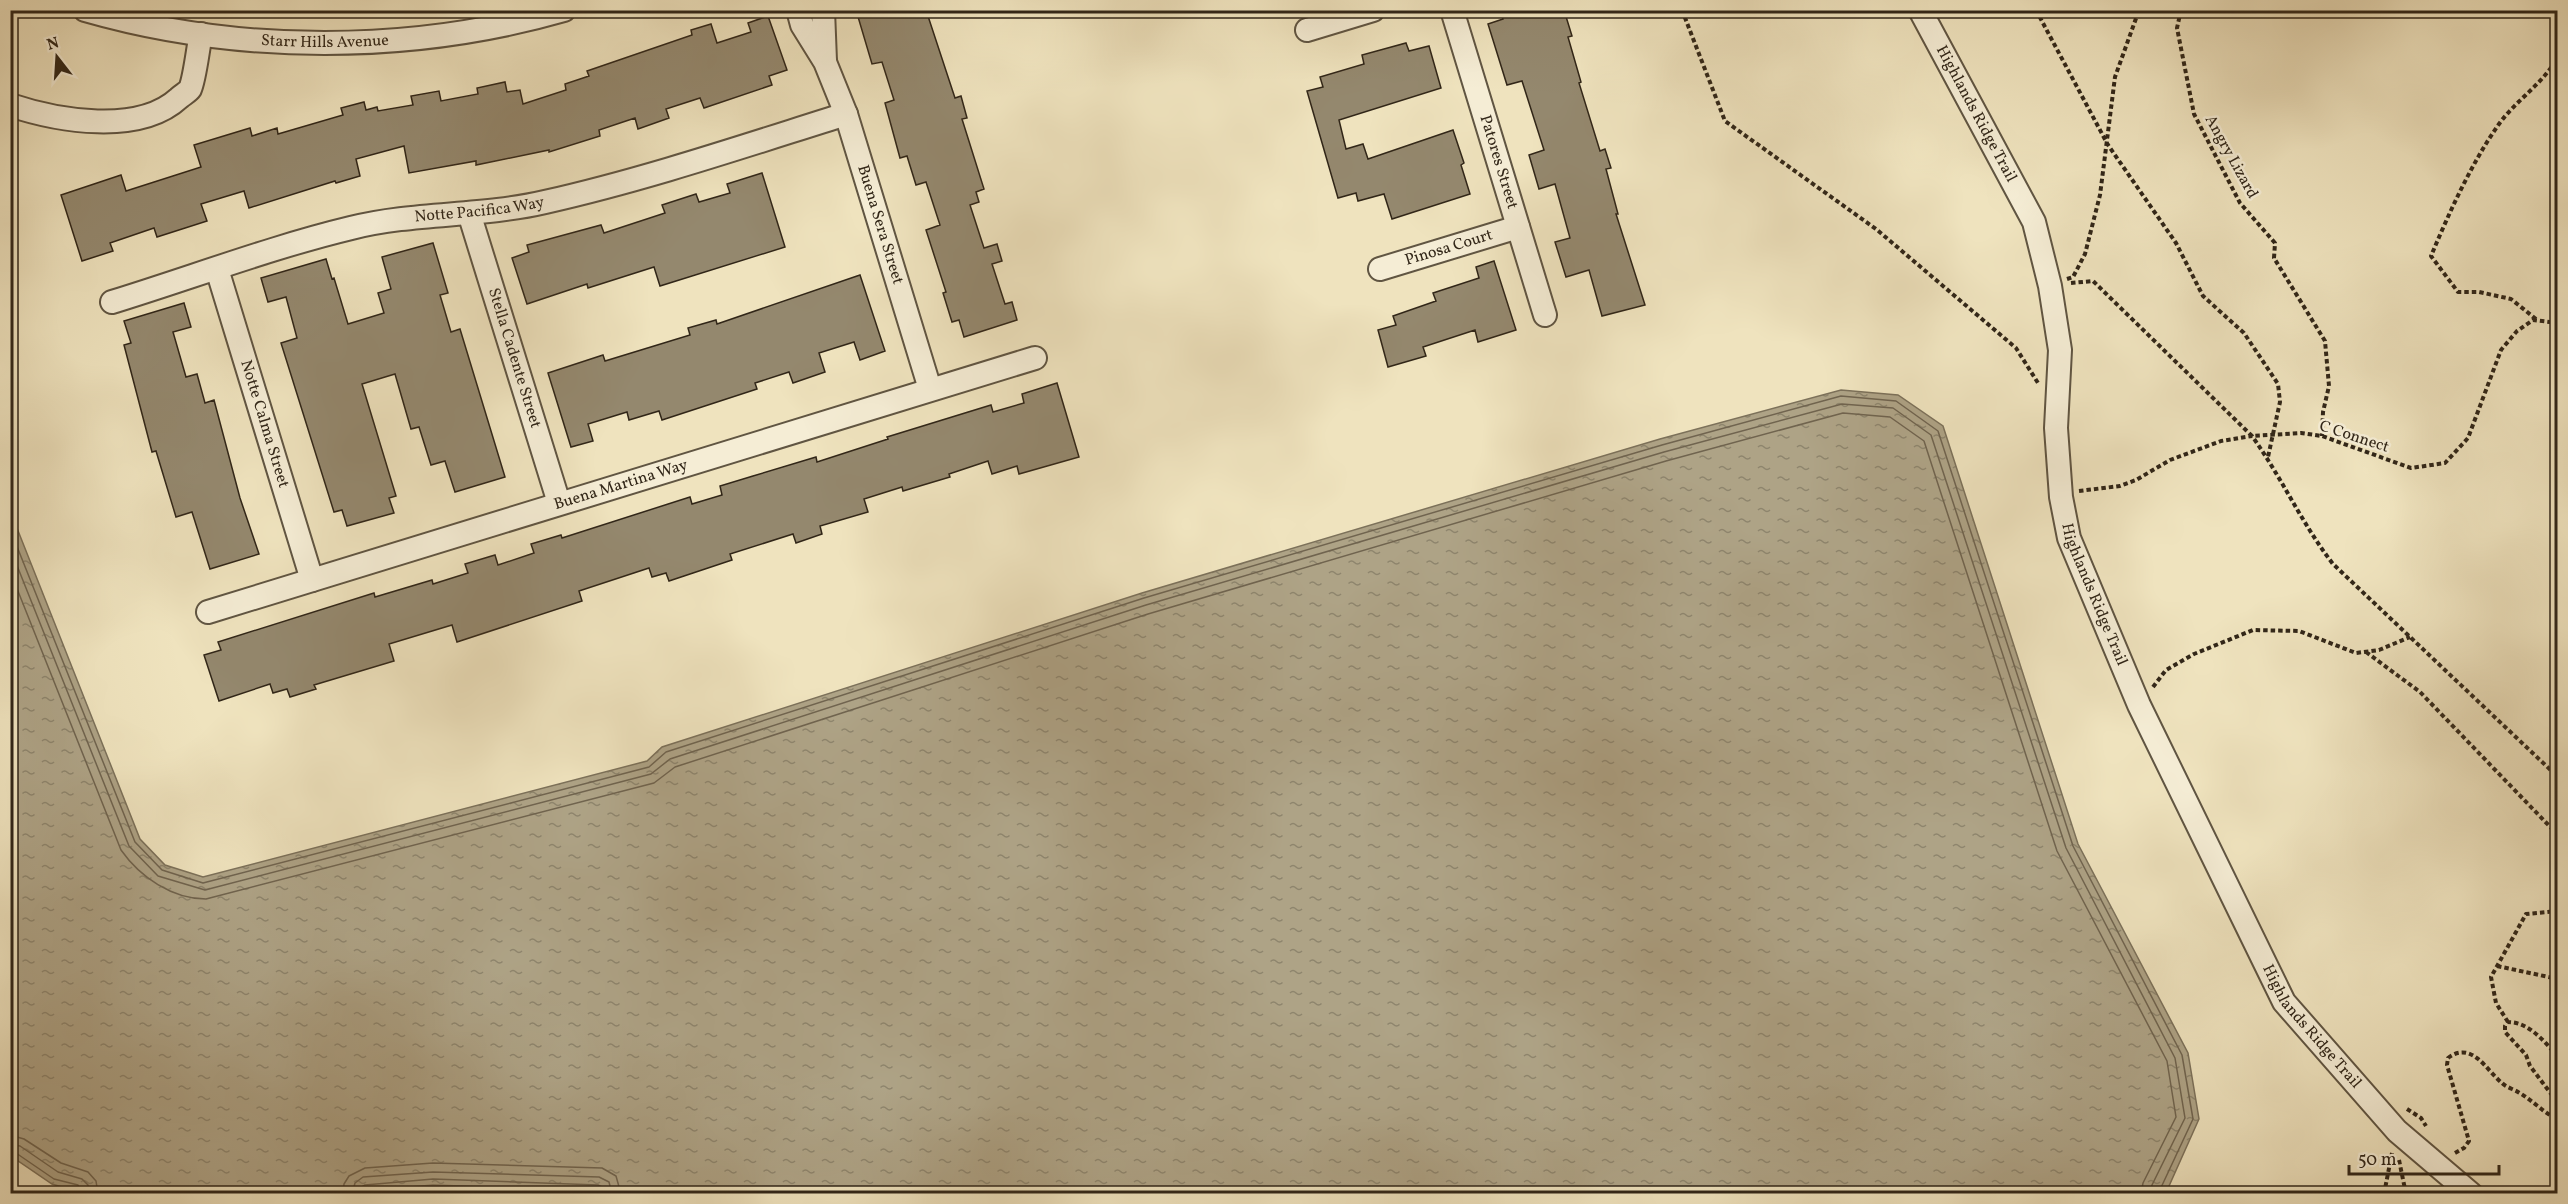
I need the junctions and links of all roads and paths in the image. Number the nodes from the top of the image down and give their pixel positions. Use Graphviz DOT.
graph roads {
  1 [pos="85,10"];
  2 [pos="564,10"];
  3 [pos="798,10"];
  4 [pos="823,10"];
  5 [pos="1373,10"];
  6 [pos="1452,10"];
  7 [pos="1682,10"];
  8 [pos="1920,10"];
  9 [pos="2036,10"];
  10 [pos="2139,10"];
  11 [pos="2181,10"];
  12 [pos="1307,30"];
  13 [pos="201,34"];
  14 [pos="2558,57"];
  15 [pos="825,62"];
  16 [pos="10,105"];
  17 [pos="846,114"];
  18 [pos="2108,145"];
  19 [pos="469,213"];
  20 [pos="1518,227"];
  21 [pos="217,269"];
  22 [pos="1380,269"];
  23 [pos="2050,286"];
  24 [pos="112,302"];
  25 [pos="1545,315"];
  26 [pos="2537,320"];
  27 [pos="2558,323"];
  28 [pos="1035,358"];
  29 [pos="2039,386"];
  30 [pos="930,389"];
  31 [pos="2272,435"];
  32 [pos="2252,436"];
  33 [pos="2322,436"];
  34 [pos="2268,458"];
  35 [pos="2060,492"];
  36 [pos="559,502"];
  37 [pos="312,580"];
  38 [pos="208,612"];
  39 [pos="2410,637"];
  40 [pos="2366,652"];
  41 [pos="2139,705"];
  42 [pos="2558,777"];
  43 [pos="2558,835"];
  44 [pos="2558,911"];
  45 [pos="2497,966"];
  46 [pos="2558,979"];
  47 [pos="2508,1022"];
  48 [pos="2558,1057"];
  49 [pos="2558,1102"];
  50 [pos="2403,1107"];
  51 [pos="2558,1120"];
  52 [pos="2397,1131"];
  53 [pos="2431,1134"];
  54 [pos="2446,1152"];
  55 [pos="2384,1194"];
  56 [pos="2406,1194"];
  57 [pos="2471,1194"];
  1 -- 13 [label="street, Starr Hills Avenue"];
  2 -- 13 [label="street, Starr Hills Avenue"];
  3 -- 15 [label="street, Buena Sera Street"];
  4 -- 15 [label="street, Buena Sera Street"];
  5 -- 12 [label="street"];
  6 -- 20 [label="street, Patores Street"];
  7 -- 29 [label="path"];
  8 -- 23 [label="street, Highlands Ridge Trail"];
  9 -- 18 [label="path"];
  10 -- 18 [label="path"];
  11 -- 33 [label="path, Angry Lizard"];
  13 -- 16 [label="street"];
  14 -- 26 [label="path"];
  15 -- 17 [label="street, Buena Sera Street"];
  17 -- 19 [label="street, Notte Pacifica Way"];
  17 -- 30 [label="street, Buena Sera Street"];
  18 -- 23 [label="path"];
  18 -- 31 [label="path"];
  19 -- 21 [label="street, Notte Pacifica Way"];
  19 -- 36 [label="street, Stella Cadente Street"];
  20 -- 22 [label="street, Pinosa Court"];
  20 -- 25 [label="street, Patores Street"];
  21 -- 24 [label="street, Notte Pacifica Way"];
  21 -- 37 [label="street, Notte Calma Street"];
  23 -- 32 [label="path"];
  23 -- 35 [label="street, Highlands Ridge Trail"];
  26 -- 27 [label="path"];
  26 -- 33 [label="path, C Connect"];
  28 -- 30 [label="street, Buena Martina Way"];
  30 -- 36 [label="street, Buena Martina Way"];
  31 -- 32 [label="path, C Connect"];
  31 -- 33 [label="path, C Connect"];
  31 -- 34 [label="path"];
  32 -- 34 [label="path"];
  32 -- 35 [label="path"];
  34 -- 39 [label="path"];
  35 -- 41 [label="street, Highlands Ridge Trail"];
  36 -- 37 [label="street, Buena Martina Way"];
  37 -- 38 [label="street, Buena Martina Way"];
  39 -- 40 [label="path"];
  39 -- 42 [label="path"];
  40 -- 41 [label="path"];
  40 -- 43 [label="path"];
  41 -- 52 [label="street, Highlands Ridge Trail"];
  44 -- 45 [label="path"];
  45 -- 46 [label="path"];
  45 -- 47 [label="path"];
  47 -- 48 [label="path"];
  47 -- 49 [label="path"];
  50 -- 53 [label="path"];
  51 -- 54 [label="path"];
  52 -- 55 [label="path"];
  52 -- 56 [label="path"];
  52 -- 57 [label="street, Highlands Ridge Trail"];
}
